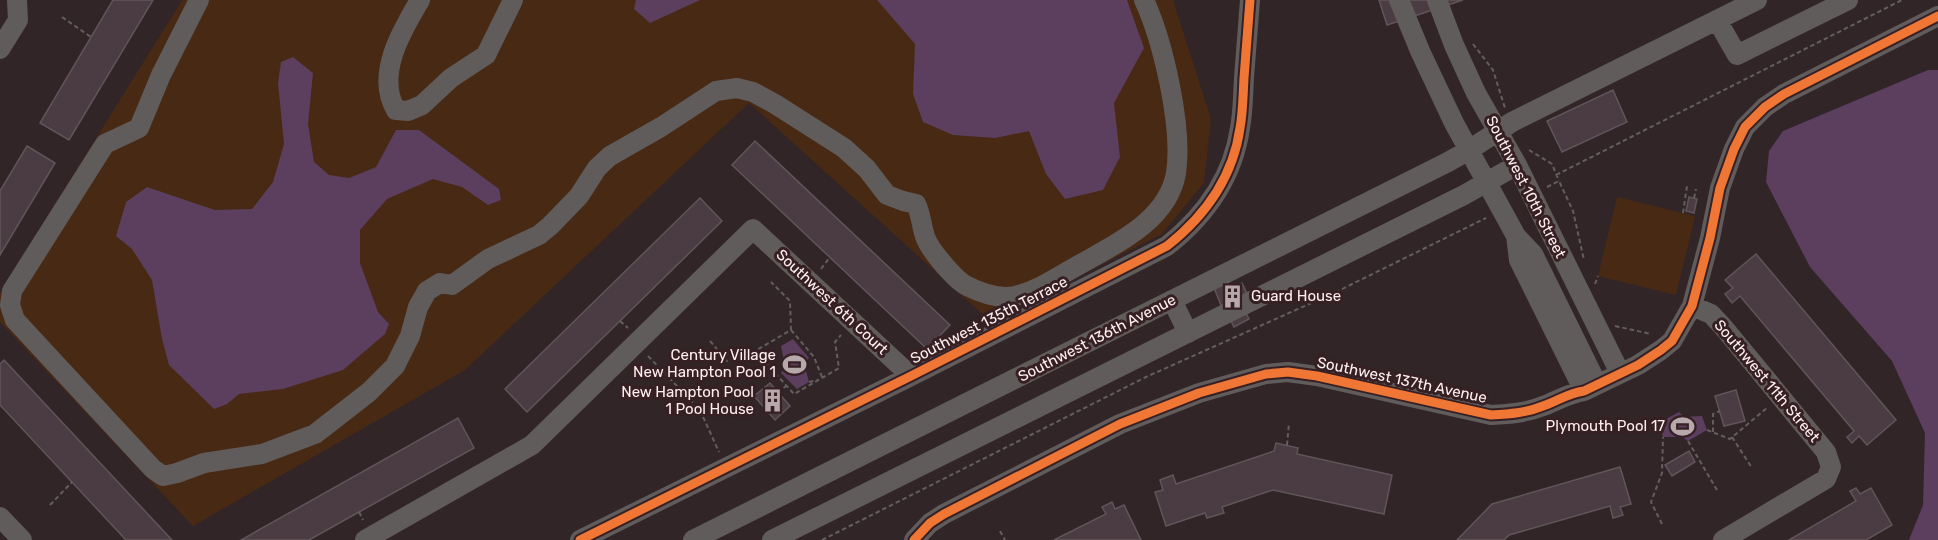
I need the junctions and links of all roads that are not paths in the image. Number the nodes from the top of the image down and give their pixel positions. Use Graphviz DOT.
graph roads {
  1 [pos="17,0"];
  2 [pos="199,0"];
  3 [pos="420,0"];
  4 [pos="513,0"];
  5 [pos="1144,0"];
  6 [pos="1250,0"];
  7 [pos="1399,0"];
  8 [pos="1437,0"];
  9 [pos="1757,0"];
  10 [pos="1848,0"];
  11 [pos="1938,16"];
  12 [pos="1717,20"];
  13 [pos="1446,24"];
  14 [pos="1414,38"];
  15 [pos="0,49"];
  16 [pos="1499,132"];
  17 [pos="1469,150"];
  18 [pos="1521,156"];
  19 [pos="1486,182"];
  20 [pos="1516,236"];
  21 [pos="1582,280"];
  22 [pos="1551,291"];
  23 [pos="1172,300"];
  24 [pos="1692,306"];
  25 [pos="1188,333"];
  26 [pos="1620,373"];
  27 [pos="910,376"];
  28 [pos="1591,388"];
  29 [pos="0,517"];
  30 [pos="22,540"];
  31 [pos="365,540"];
  32 [pos="580,540"];
  33 [pos="693,540"];
  34 [pos="772,540"];
  35 [pos="914,540"];
  36 [pos="1723,540"];
  1 -- 15 [label="street"];
  2 -- 5 [label="street"];
  3 -- 4 [label="street"];
  6 -- 27 [label="street, Southwest 135th Terrace"];
  7 -- 14 [label="street, Southwest 10th Street"];
  8 -- 13 [label="street, Southwest 10th Street"];
  9 -- 12 [label="street"];
  10 -- 12 [label="street"];
  11 -- 24 [label="street, Southwest 137th Avenue"];
  12 -- 16 [label="street, Southwest 136th Avenue"];
  13 -- 14 [label="street"];
  13 -- 16 [label="street, Southwest 10th Street"];
  14 -- 17 [label="street, Southwest 10th Street"];
  16 -- 17 [label="street, Southwest 136th Avenue"];
  16 -- 18 [label="street, Southwest 10th Street"];
  17 -- 19 [label="street, Southwest 10th Street"];
  17 -- 23 [label="street, Southwest 136th Avenue"];
  18 -- 19 [label="street"];
  18 -- 21 [label="street, Southwest 10th Street"];
  19 -- 20 [label="street, Southwest 10th Street"];
  19 -- 25 [label="street"];
  20 -- 22 [label="street, Southwest 10th Street"];
  20 -- 28 [label="street, Southwest 10th Street"];
  21 -- 22 [label="street"];
  21 -- 26 [label="street, Southwest 10th Street"];
  22 -- 28 [label="street, Southwest 10th Street"];
  23 -- 25 [label="street"];
  23 -- 33 [label="street, Southwest 136th Avenue"];
  24 -- 26 [label="street, Southwest 137th Avenue"];
  24 -- 36 [label="street, Southwest 11th Street"];
  25 -- 34 [label="street"];
  26 -- 28 [label="street, Southwest 137th Avenue"];
  27 -- 31 [label="street, Southwest 6th Court"];
  27 -- 32 [label="street, Southwest 135th Terrace"];
  28 -- 35 [label="street, Southwest 137th Avenue"];
  29 -- 30 [label="street"];
}
